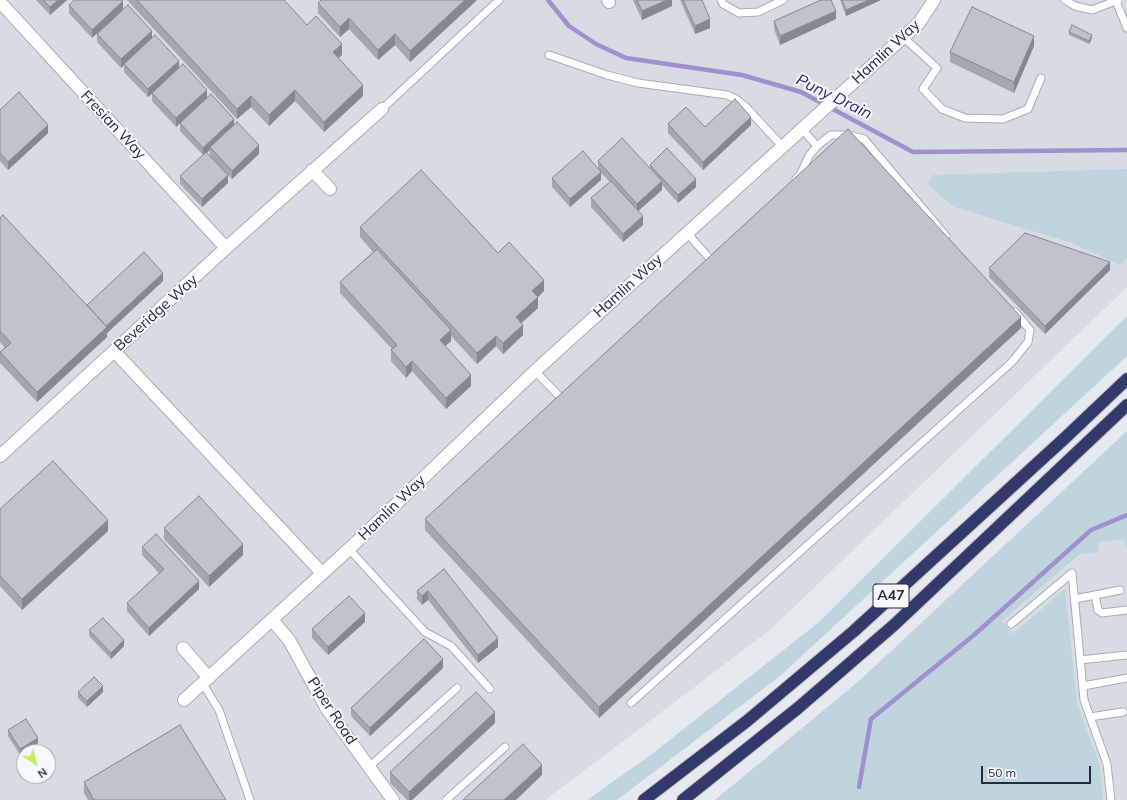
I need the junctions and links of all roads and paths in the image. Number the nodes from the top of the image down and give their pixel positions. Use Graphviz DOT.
graph roads {
  1 [pos="499,0"];
  2 [pos="721,0"];
  3 [pos="783,0"];
  4 [pos="934,0"];
  5 [pos="1065,0"];
  6 [pos="1117,0"];
  7 [pos="1,6"];
  8 [pos="1127,28"];
  9 [pos="903,37"];
  10 [pos="549,55"];
  11 [pos="1041,78"];
  12 [pos="382,109"];
  13 [pos="802,128"];
  14 [pos="782,146"];
  15 [pos="817,146"];
  16 [pos="312,170"];
  17 [pos="789,186"];
  18 [pos="330,188"];
  19 [pos="687,233"];
  20 [pos="951,242"];
  21 [pos="226,248"];
  22 [pos="704,264"];
  23 [pos="1011,308"];
  24 [pos="114,351"];
  25 [pos="535,371"];
  26 [pos="1127,379"];
  27 [pos="555,404"];
  28 [pos="1127,404"];
  29 [pos="1,453"];
  30 [pos="349,549"];
  31 [pos="322,573"];
  32 [pos="1120,590"];
  33 [pos="1096,595"];
  34 [pos="1075,599"];
  35 [pos="1127,610"];
  36 [pos="272,620"];
  37 [pos="1012,624"];
  38 [pos="183,648"];
  39 [pos="1127,655"];
  40 [pos="1080,660"];
  41 [pos="1127,678"];
  42 [pos="206,680"];
  43 [pos="1083,686"];
  44 [pos="457,688"];
  45 [pos="490,689"];
  46 [pos="184,700"];
  47 [pos="631,703"];
  48 [pos="1123,712"];
  49 [pos="1090,717"];
  50 [pos="505,747"];
  51 [pos="369,767"];
  52 [pos="250,800"];
  53 [pos="393,800"];
  54 [pos="446,800"];
  55 [pos="644,800"];
  56 [pos="683,800"];
  57 [pos="1111,800"];
  1 -- 12 [label="lane"];
  2 -- 3 [label="lane"];
  4 -- 9 [label="street, Hamlin Way"];
  5 -- 6 [label="lane"];
  6 -- 8 [label="lane"];
  7 -- 21 [label="street, Fresian Way"];
  9 -- 11 [label="lane"];
  9 -- 13 [label="street, Hamlin Way"];
  10 -- 14 [label="lane"];
  12 -- 16 [label="street, Beveridge Way"];
  13 -- 14 [label="street, Hamlin Way"];
  13 -- 15 [label="lane"];
  14 -- 19 [label="street, Hamlin Way"];
  15 -- 17 [label="lane"];
  15 -- 20 [label="lane"];
  16 -- 18 [label="street"];
  16 -- 21 [label="street, Beveridge Way"];
  19 -- 22 [label="lane"];
  19 -- 25 [label="street, Hamlin Way"];
  21 -- 24 [label="street, Beveridge Way"];
  23 -- 47 [label="lane"];
  24 -- 29 [label="street, Beveridge Way"];
  24 -- 31 [label="street"];
  25 -- 27 [label="lane"];
  25 -- 30 [label="street, Hamlin Way"];
  26 -- 55 [label="highway, A47"];
  28 -- 56 [label="highway, A47"];
  30 -- 31 [label="street, Hamlin Way"];
  30 -- 45 [label="lane"];
  31 -- 36 [label="street, Hamlin Way"];
  32 -- 33 [label="lane"];
  33 -- 34 [label="lane"];
  33 -- 35 [label="lane"];
  34 -- 37 [label="lane"];
  34 -- 40 [label="lane"];
  36 -- 42 [label="street, Hamlin Way"];
  36 -- 51 [label="street, Piper Road"];
  38 -- 42 [label="street"];
  39 -- 40 [label="lane"];
  40 -- 43 [label="lane"];
  41 -- 43 [label="lane"];
  42 -- 46 [label="street, Hamlin Way"];
  42 -- 52 [label="lane"];
  43 -- 49 [label="lane"];
  44 -- 51 [label="lane"];
  48 -- 49 [label="lane"];
  49 -- 57 [label="lane"];
  50 -- 54 [label="lane"];
  51 -- 53 [label="street, Piper Road"];
}
